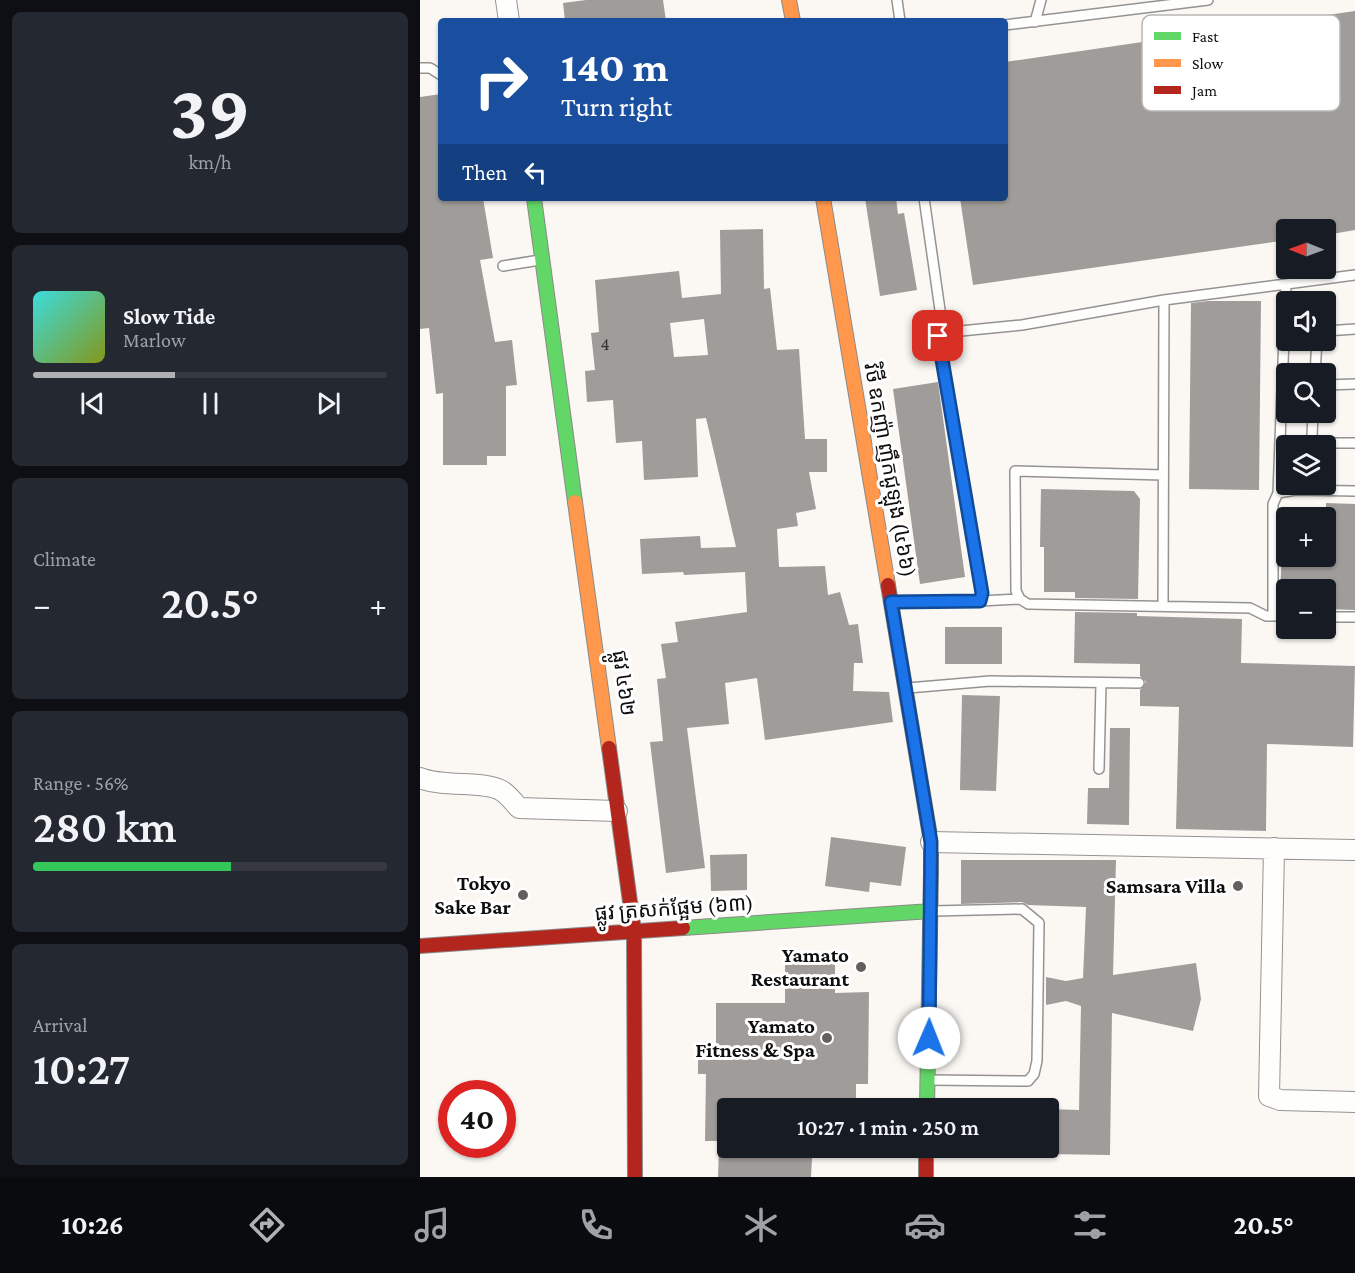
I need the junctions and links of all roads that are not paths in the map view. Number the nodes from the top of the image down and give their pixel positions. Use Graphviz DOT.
graph roads {
  1 [pos="506,0"];
  2 [pos="789,0"];
  3 [pos="897,0"];
  4 [pos="1041,0"];
  5 [pos="1208,0"];
  6 [pos="509,18"];
  7 [pos="792,18"];
  8 [pos="900,18"];
  9 [pos="1035,22"];
  10 [pos="1008,26"];
  11 [pos="420,68"];
  12 [pos="438,73"];
  13 [pos="534,201"];
  14 [pos="824,201"];
  15 [pos="924,201"];
  16 [pos="542,260"];
  17 [pos="503,266"];
  18 [pos="1355,274"];
  19 [pos="1286,285"];
  20 [pos="1164,300"];
  21 [pos="1355,329"];
  22 [pos="1336,330"];
  23 [pos="943,331"];
  24 [pos="1355,384"];
  25 [pos="1336,385"];
  26 [pos="1313,423"];
  27 [pos="1280,435"];
  28 [pos="1355,443"];
  29 [pos="1163,475"];
  30 [pos="1336,491"];
  31 [pos="1355,491"];
  32 [pos="1277,495"];
  33 [pos="1020,599"];
  34 [pos="980,601"];
  35 [pos="891,602"];
  36 [pos="1163,605"];
  37 [pos="1273,616"];
  38 [pos="1336,617"];
  39 [pos="1355,617"];
  40 [pos="1101,683"];
  41 [pos="1139,683"];
  42 [pos="905,688"];
  43 [pos="1099,769"];
  44 [pos="420,778"];
  45 [pos="617,811"];
  46 [pos="931,842"];
  47 [pos="1274,848"];
  48 [pos="1355,850"];
  49 [pos="931,911"];
  50 [pos="634,932"];
  51 [pos="420,946"];
  52 [pos="928,1080"];
  53 [pos="927,1098"];
  54 [pos="1355,1102"];
  55 [pos="926,1158"];
  56 [pos="635,1177"];
  57 [pos="926,1177"];
  1 -- 6 [label="street"];
  2 -- 7 [label="street"];
  3 -- 8 [label="lane"];
  4 -- 9 [label="lane"];
  5 -- 9 [label="lane"];
  9 -- 10 [label="lane"];
  11 -- 12 [label="lane"];
  13 -- 16 [label="street, ផ្លូវ ៤៦២"];
  14 -- 35 [label="street, វិថី ឧកញ៉ា ញឹកជូឡុង (៤៦៦)"];
  15 -- 23 [label="lane"];
  16 -- 17 [label="lane"];
  16 -- 45 [label="street, ផ្លូវ ៤៦២"];
  18 -- 19 [label="lane"];
  19 -- 20 [label="lane"];
  19 -- 27 [label="lane"];
  20 -- 23 [label="lane"];
  20 -- 29 [label="lane"];
  21 -- 22 [label="lane"];
  23 -- 34 [label="lane"];
  24 -- 25 [label="lane"];
  26 -- 28 [label="lane"];
  29 -- 33 [label="lane"];
  29 -- 36 [label="lane"];
  30 -- 31 [label="lane"];
  32 -- 37 [label="lane"];
  33 -- 34 [label="lane"];
  33 -- 36 [label="lane"];
  34 -- 35 [label="lane"];
  35 -- 42 [label="street, វិថី ឧកញ៉ា ញឹកជូឡុង (៤៦៦)"];
  36 -- 37 [label="lane"];
  38 -- 39 [label="lane"];
  40 -- 41 [label="lane"];
  40 -- 42 [label="lane"];
  40 -- 43 [label="lane"];
  42 -- 46 [label="street, វិថី ឧកញ៉ា ញឹកជូឡុង (៤៦៦)"];
  44 -- 45 [label="street"];
  45 -- 50 [label="street, ផ្លូវ ៤៦២"];
  46 -- 47 [label="street"];
  46 -- 49 [label="street, វិថី ឧកញ៉ា ញឹកជូឡុង (៤៦៦)"];
  47 -- 48 [label="street"];
  47 -- 54 [label="street"];
  49 -- 50 [label="street, ផ្លូវ ត្រសក់ផ្អែម (៦៣)"];
  49 -- 52 [label="street, វិថី ឧកញ៉ា ញឹកជូឡុង (៤៦៦)"];
  49 -- 52 [label="lane"];
  50 -- 51 [label="street, ផ្លូវ ត្រសក់ផ្អែម (៦៣)"];
  50 -- 56 [label="street, ផ្លូវ ៤៦២"];
  52 -- 53 [label="street, វិថី ឧកញ៉ា ញឹកជូឡុង (៤៦៦)"];
  55 -- 57 [label="street"];
}
